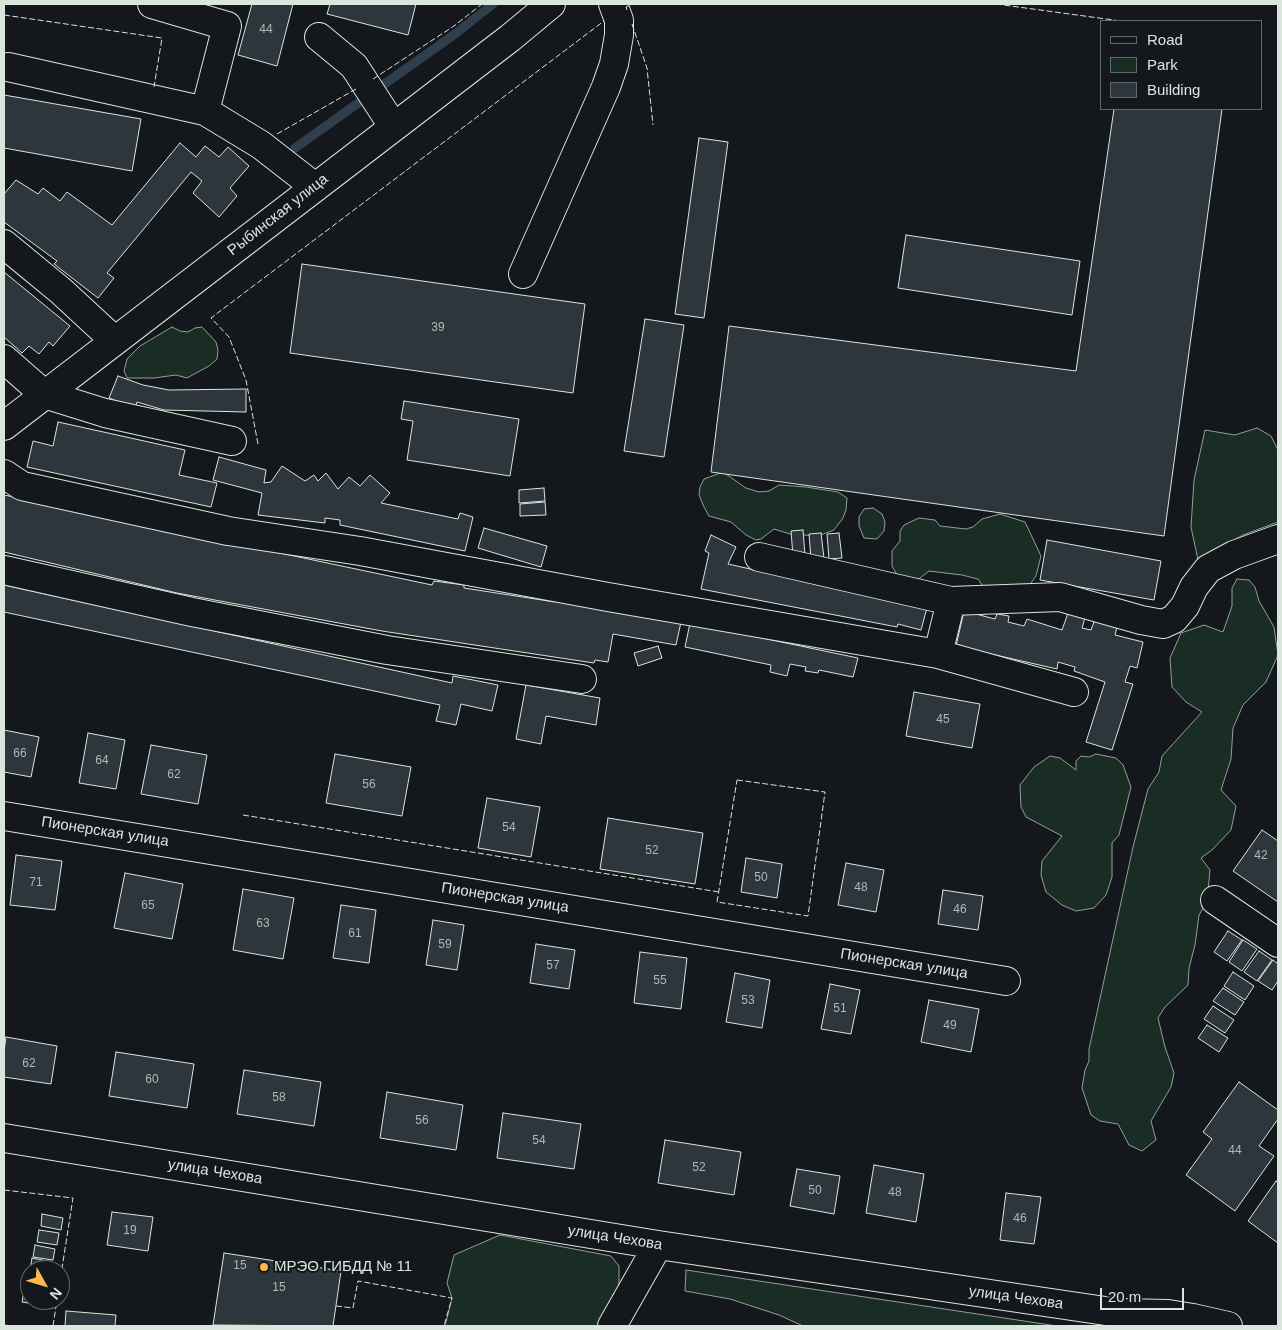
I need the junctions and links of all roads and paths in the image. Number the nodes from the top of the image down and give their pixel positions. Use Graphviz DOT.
graph roads {
  1 [pos="152,4"];
  2 [pos="551,4"];
  3 [pos="613,4"];
  4 [pos="319,37"];
  5 [pos="8,67"];
  6 [pos="205,111"];
  7 [pos="393,126"];
  8 [pos="315,187"];
  9 [pos="4,244"];
  10 [pos="523,274"];
  11 [pos="114,340"];
  12 [pos="4,359"];
  13 [pos="44,394"];
  14 [pos="4,426"];
  15 [pos="232,441"];
  16 [pos="4,474"];
  17 [pos="1278,539"];
  18 [pos="759,557"];
  19 [pos="4,570"];
  20 [pos="951,601"];
  21 [pos="938,654"];
  22 [pos="582,679"];
  23 [pos="1074,692"];
  24 [pos="4,816"];
  25 [pos="1215,900"];
  26 [pos="1278,943"];
  27 [pos="1006,981"];
  28 [pos="4,1138"];
  29 [pos="658,1246"];
  30 [pos="1117,1319"];
  31 [pos="612,1326"];
  32 [pos="1228,1326"];
  1 -- 6 [label="street"];
  2 -- 7 [label="street, Рыбинская улица"];
  3 -- 10 [label="street"];
  4 -- 7 [label="street"];
  5 -- 6 [label="street"];
  6 -- 8 [label="street"];
  7 -- 8 [label="street, Рыбинская улица"];
  8 -- 11 [label="street, Рыбинская улица"];
  9 -- 11 [label="street"];
  11 -- 13 [label="street, Рыбинская улица"];
  12 -- 13 [label="street"];
  13 -- 14 [label="street, Рыбинская улица"];
  13 -- 15 [label="street"];
  16 -- 21 [label="street"];
  17 -- 20 [label="street"];
  18 -- 20 [label="street"];
  19 -- 22 [label="street"];
  20 -- 21 [label="street"];
  21 -- 23 [label="street"];
  24 -- 27 [label="street, Пионерская улица"];
  25 -- 26 [label="street"];
  28 -- 29 [label="street, улица Чехова"];
  29 -- 30 [label="street, улица Чехова"];
  29 -- 31 [label="street"];
  30 -- 32 [label="street, улица Чехова"];
}
